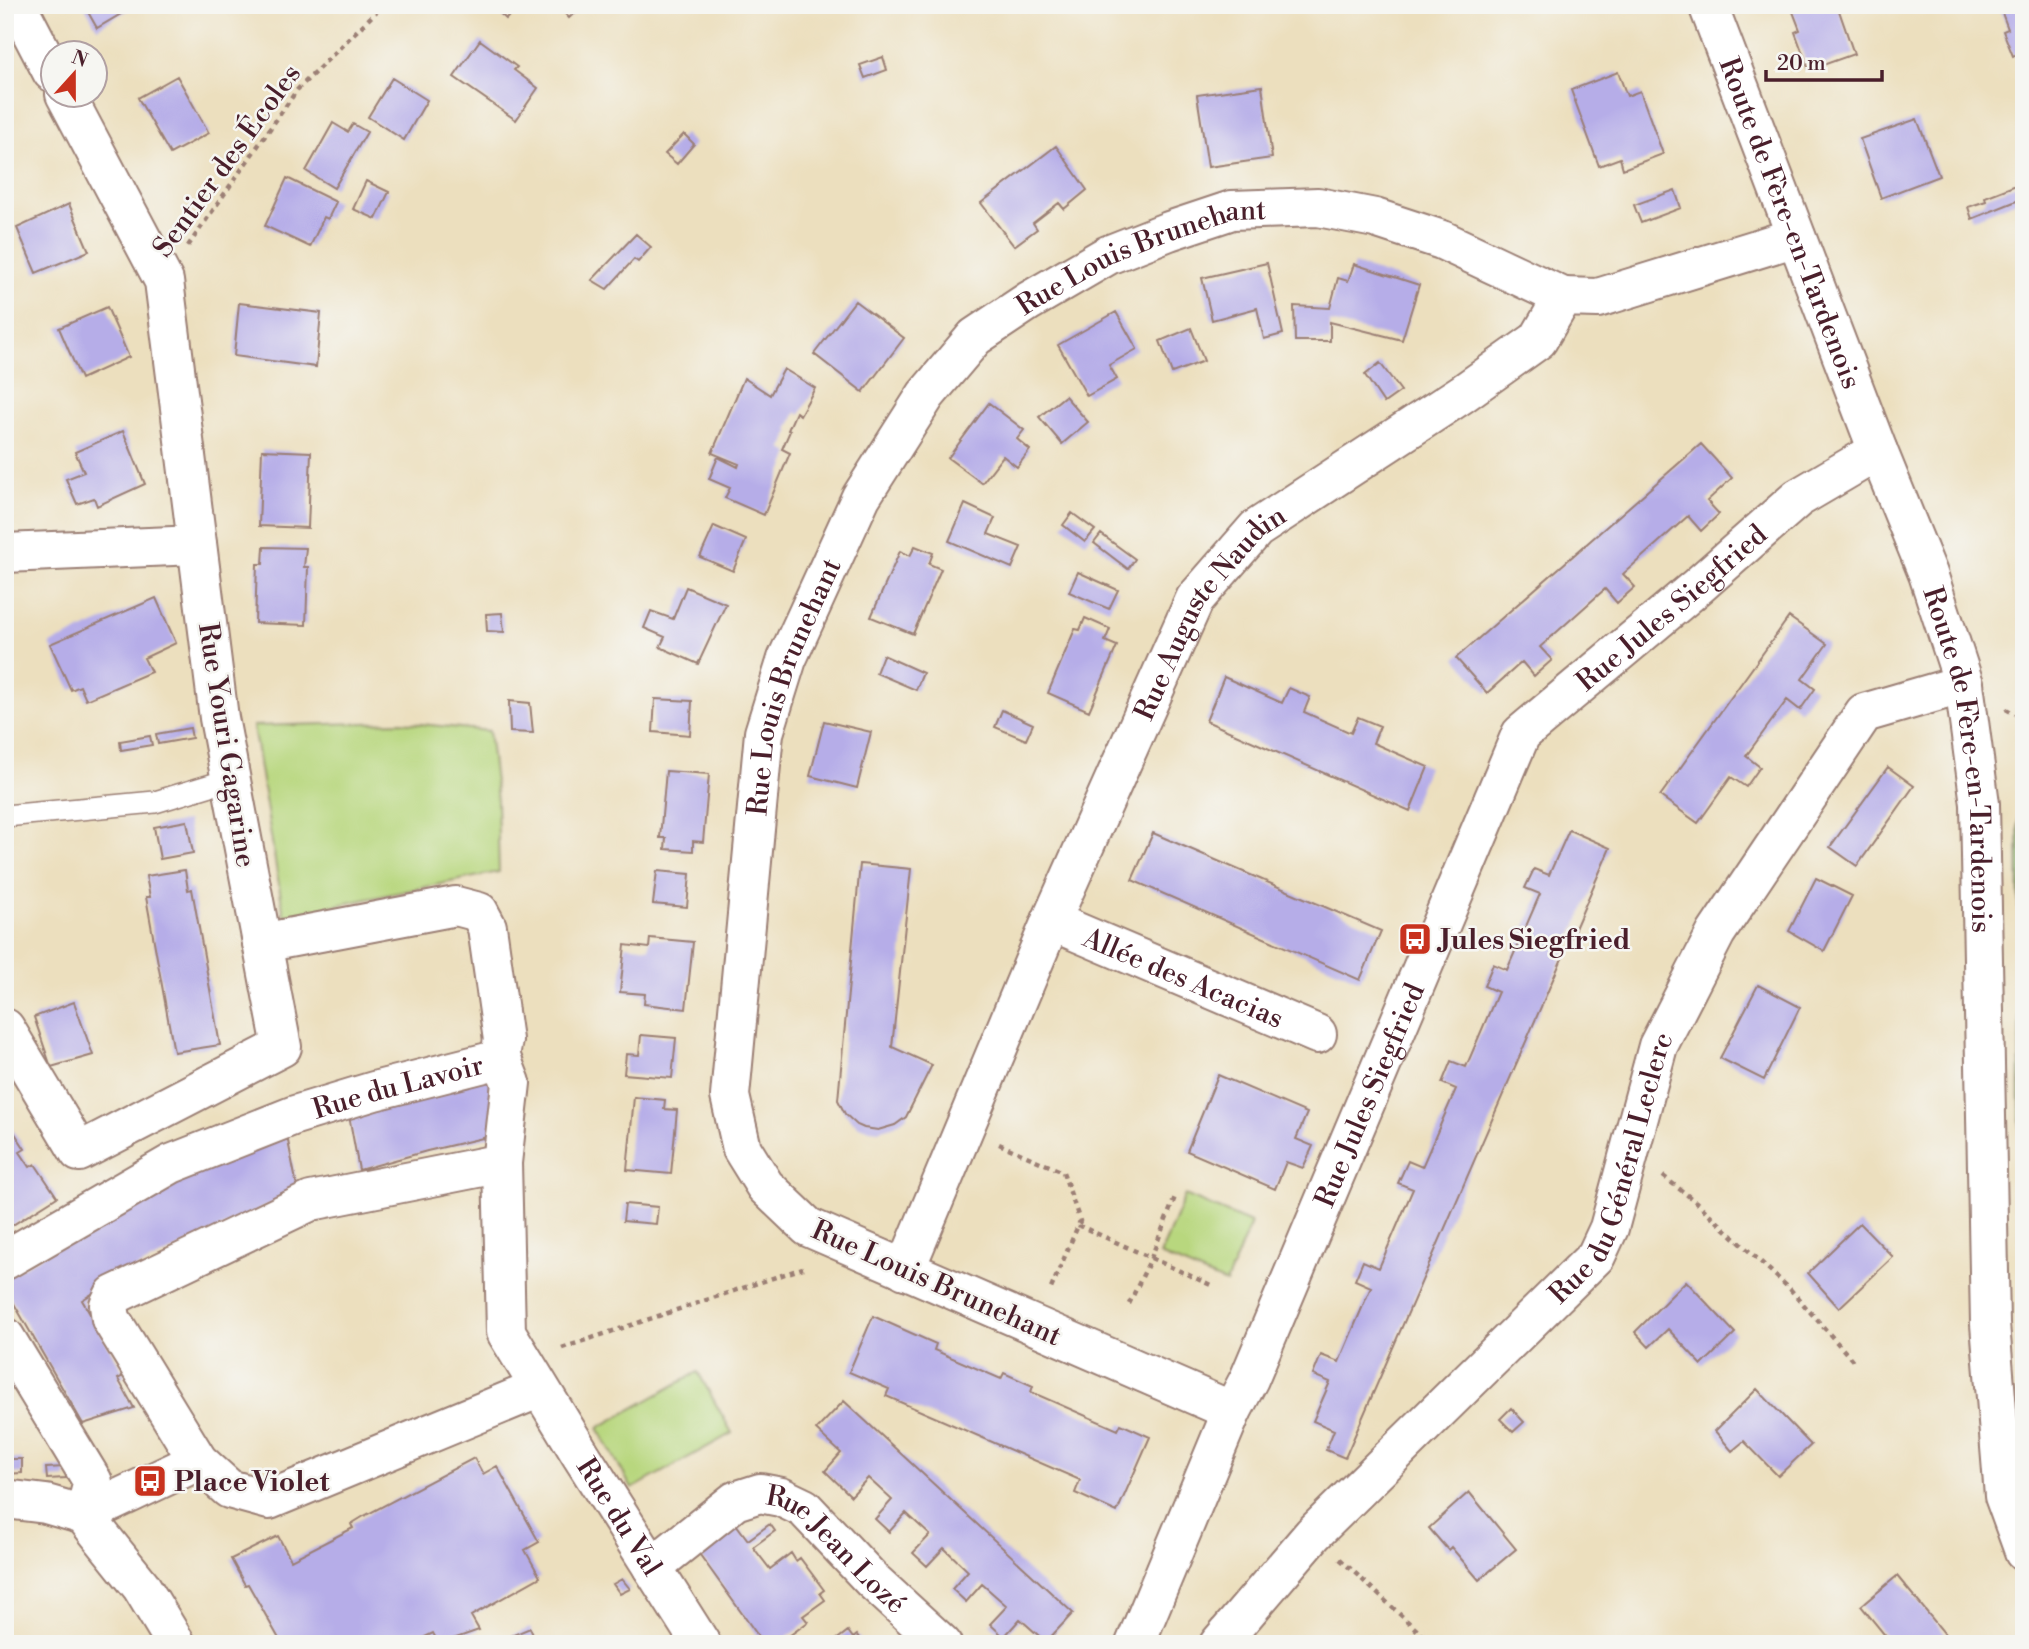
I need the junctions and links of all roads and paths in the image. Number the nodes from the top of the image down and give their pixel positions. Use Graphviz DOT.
graph roads {
  1 [pos="383,5"];
  2 [pos="1708,5"];
  3 [pos="16,18"];
  4 [pos="38,51"];
  5 [pos="72,108"];
  6 [pos="1796,237"];
  7 [pos="164,281"];
  8 [pos="1563,297"];
  9 [pos="1878,451"];
  10 [pos="197,545"];
  11 [pos="5,553"];
  12 [pos="1964,684"];
  13 [pos="231,779"];
  14 [pos="5,816"];
  15 [pos="1051,921"];
  16 [pos="262,943"];
  17 [pos="5,1028"];
  18 [pos="1317,1034"];
  19 [pos="498,1057"];
  20 [pos="1630,1149"];
  21 [pos="951,1159"];
  22 [pos="502,1163"];
  23 [pos="1175,1197"];
  24 [pos="1078,1225"];
  25 [pos="857,1250"];
  26 [pos="1151,1258"];
  27 [pos="5,1260"];
  28 [pos="905,1270"];
  29 [pos="1213,1286"];
  30 [pos="1048,1296"];
  31 [pos="1129,1304"];
  32 [pos="5,1337"];
  33 [pos="1854,1362"];
  34 [pos="531,1374"];
  35 [pos="1232,1411"];
  36 [pos="198,1461"];
  37 [pos="5,1499"];
  38 [pos="84,1515"];
  39 [pos="1313,1534"];
  40 [pos="2024,1551"];
  41 [pos="652,1567"];
  42 [pos="176,1644"];
  43 [pos="701,1644"];
  44 [pos="942,1644"];
  45 [pos="1135,1644"];
  46 [pos="1219,1644"];
  47 [pos="1432,1644"];
  1 -- 7 [label="path, Sentier des Écoles"];
  2 -- 6 [label="street, Route de Fère-en-Tardenois"];
  3 -- 4 [label="street"];
  5 -- 7 [label="street, Rue Youri Gagarine"];
  6 -- 8 [label="street"];
  6 -- 9 [label="street, Route de Fère-en-Tardenois"];
  7 -- 10 [label="street, Rue Youri Gagarine"];
  8 -- 15 [label="street, Rue Auguste Naudin"];
  8 -- 25 [label="street, Rue Louis Brunehant"];
  9 -- 12 [label="street, Route de Fère-en-Tardenois"];
  9 -- 35 [label="street, Rue Jules Siegfried"];
  10 -- 11 [label="street"];
  10 -- 13 [label="street, Rue Youri Gagarine"];
  12 -- 20 [label="street, Rue du Général Leclerc"];
  12 -- 40 [label="street, Route de Fère-en-Tardenois"];
  13 -- 14 [label="lane"];
  13 -- 16 [label="street, Rue Youri Gagarine"];
  15 -- 18 [label="street, Allée des Acacias"];
  15 -- 21 [label="street, Rue Auguste Naudin"];
  16 -- 17 [label="street, Rue Youri Gagarine"];
  16 -- 19 [label="street, Rue du Lavoir"];
  19 -- 22 [label="street, Rue du Val"];
  19 -- 27 [label="street, Rue du Lavoir"];
  20 -- 33 [label="path"];
  20 -- 39 [label="street, Rue du Général Leclerc"];
  21 -- 24 [label="path"];
  21 -- 28 [label="street, Rue Auguste Naudin"];
  22 -- 34 [label="street, Rue du Val"];
  22 -- 36 [label="street"];
  23 -- 26 [label="path"];
  24 -- 26 [label="path"];
  24 -- 30 [label="path"];
  25 -- 28 [label="street, Rue Louis Brunehant"];
  25 -- 34 [label="path"];
  26 -- 29 [label="path"];
  26 -- 31 [label="path"];
  28 -- 35 [label="street, Rue Louis Brunehant"];
  32 -- 38 [label="street"];
  34 -- 36 [label="street"];
  34 -- 41 [label="street, Rue du Val"];
  35 -- 45 [label="street, Rue Jules Siegfried"];
  36 -- 38 [label="street"];
  37 -- 38 [label="street"];
  38 -- 42 [label="street"];
  39 -- 46 [label="street, Rue du Général Leclerc"];
  39 -- 47 [label="path"];
  41 -- 43 [label="street, Rue du Val"];
  41 -- 44 [label="street, Rue Jean Lozé"];
}
